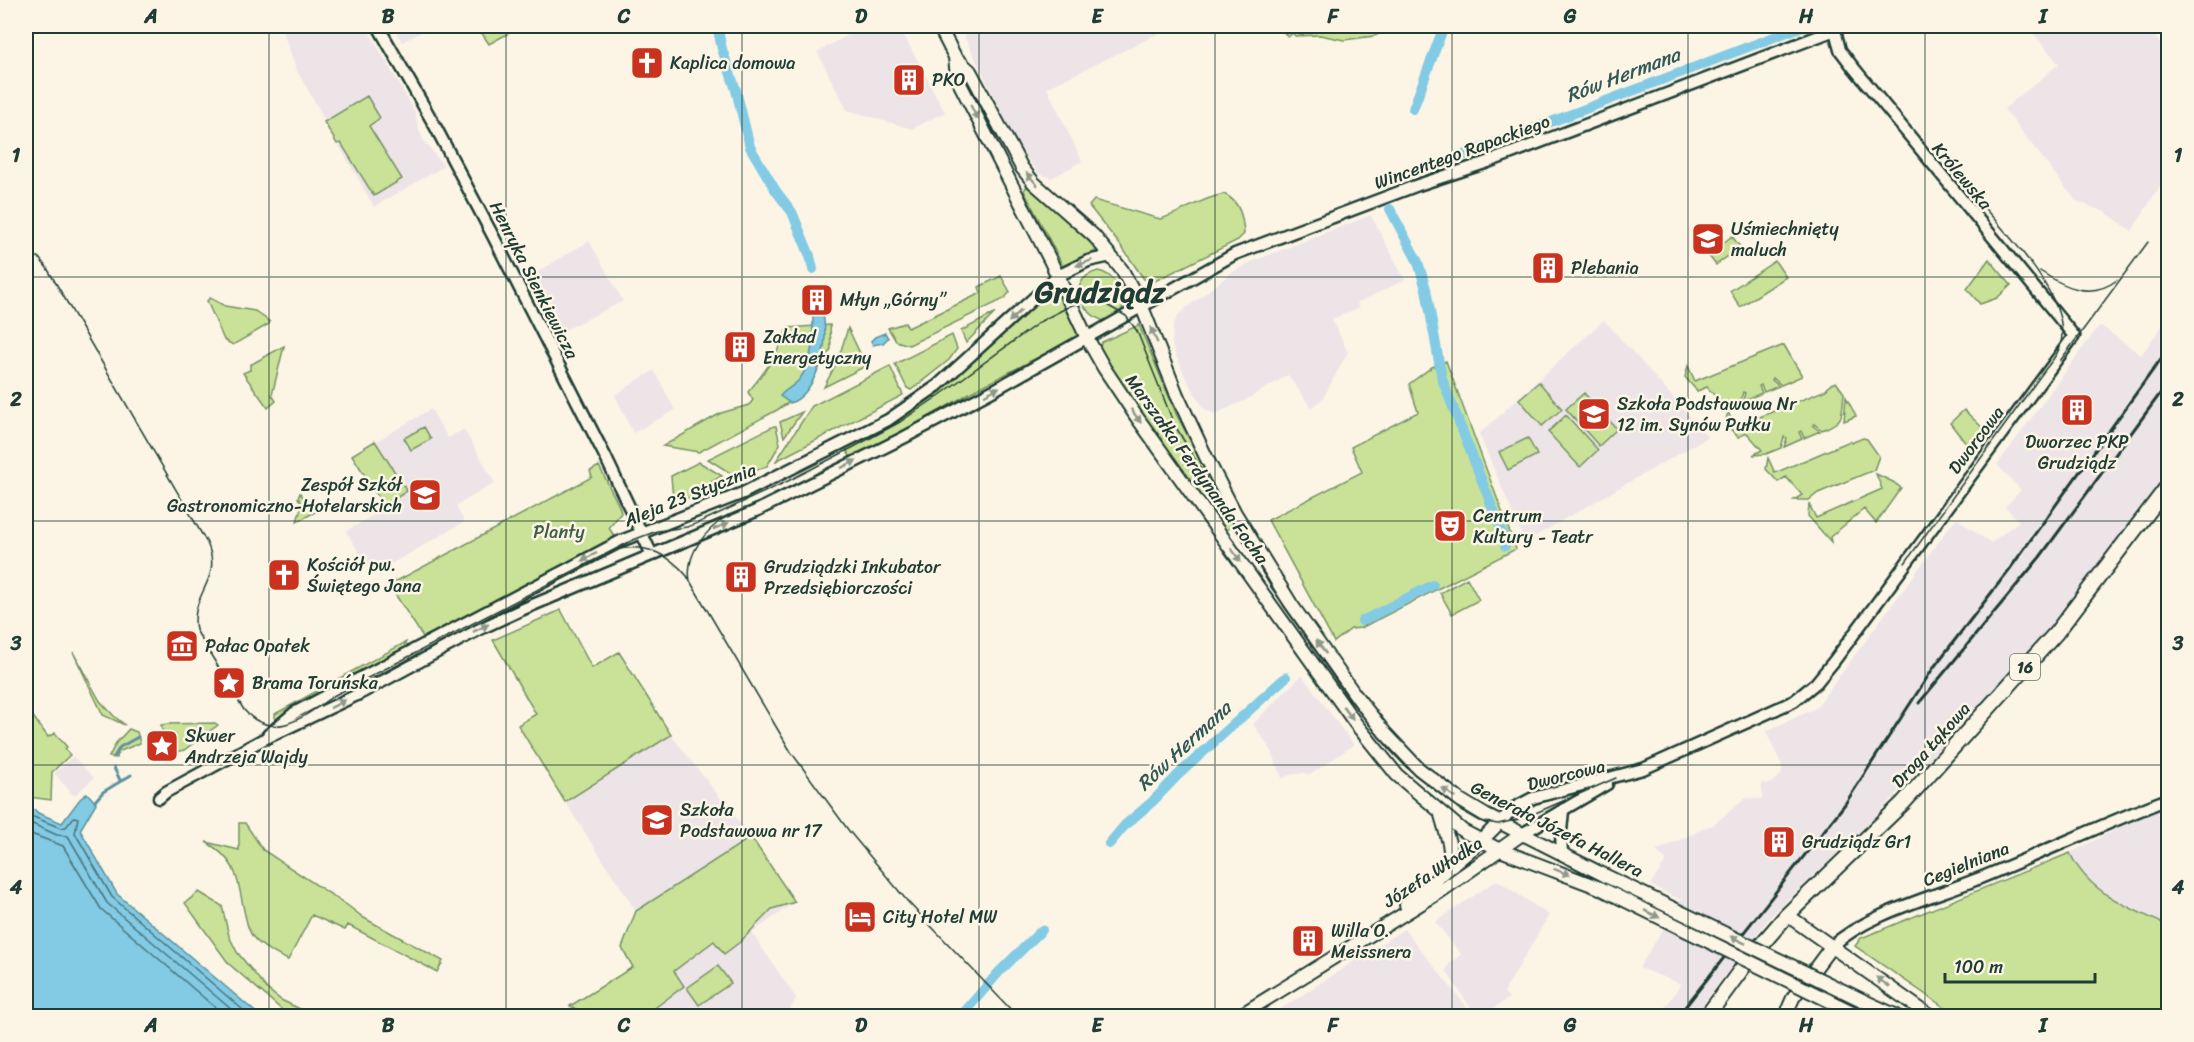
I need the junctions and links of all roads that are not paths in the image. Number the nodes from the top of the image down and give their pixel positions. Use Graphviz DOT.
graph roads {
  1 [pos="378,26"];
  2 [pos="939,26"];
  3 [pos="1835,30"];
  4 [pos="955,57"];
  5 [pos="1111,255"];
  6 [pos="1058,276"];
  7 [pos="1142,307"];
  8 [pos="2074,336"];
  9 [pos="1087,338"];
  10 [pos="2169,486"];
  11 [pos="642,531"];
  12 [pos="652,555"];
  13 [pos="1276,579"];
  14 [pos="1262,591"];
  15 [pos="262,740"];
  16 [pos="1616,778"];
  17 [pos="159,798"];
  18 [pos="2169,798"];
  19 [pos="1563,811"];
  20 [pos="1441,815"];
  21 [pos="1500,822"];
  22 [pos="1522,834"];
  23 [pos="1481,841"];
  24 [pos="1500,850"];
  25 [pos="1562,854"];
  26 [pos="1452,866"];
  27 [pos="1786,915"];
  28 [pos="1362,939"];
  29 [pos="1831,947"];
  30 [pos="1861,1016"];
  31 [pos="1239,1017"];
  32 [pos="1707,1017"];
  33 [pos="1789,1017"];
  34 [pos="1897,1017"];
  35 [pos="1930,1017"];
  1 -- 11 [label="street, Henryka Sienkiewicza"];
  2 -- 4 [label="main road"];
  3 -- 7 [label="street, Wincentego Rapackiego"];
  3 -- 8 [label="street, Królewska"];
  5 -- 4 [label="main road, Marszałka Ferdynanda Focha, one-way"];
  4 -- 6 [label="main road, Marszałka Ferdynanda Focha, one-way"];
  5 -- 6 [label="street, Aleja 23 Stycznia, one-way"];
  5 -- 7 [label="main road, Marszałka Ferdynanda Focha"];
  6 -- 9 [label="main road, Marszałka Ferdynanda Focha"];
  6 -- 11 [label="street, Aleja 23 Stycznia, one-way"];
  7 -- 9 [label="street, Aleja 23 Stycznia"];
  13 -- 7 [label="main road, Marszałka Ferdynanda Focha, one-way"];
  8 -- 16 [label="street, Dworcowa"];
  12 -- 9 [label="street, Aleja 23 Stycznia, one-way"];
  9 -- 14 [label="main road, Marszałka Ferdynanda Focha, one-way"];
  10 -- 27 [label="main road, Droga Łąkowa / 16"];
  11 -- 12 [label="street, Henryka Sienkiewicza"];
  11 -- 15 [label="street, Aleja 23 Stycznia, one-way"];
  15 -- 12 [label="street, Aleja 23 Stycznia, one-way"];
  21 -- 13 [label="main road, Generała Józefa Hallera, one-way"];
  14 -- 20 [label="main road, Generała Józefa Hallera, one-way"];
  15 -- 17 [label="street, Aleja 23 Stycznia"];
  16 -- 19 [label="street, Dworcowa"];
  16 -- 21 [label="street, Dworcowa"];
  18 -- 29 [label="street, Cegielniana"];
  19 -- 22 [label="street, Dworcowa"];
  19 -- 25 [label="street"];
  20 -- 23 [label="main road, Generała Józefa Hallera"];
  20 -- 26 [label="main road"];
  21 -- 22 [label="main road, Generała Józefa Hallera"];
  21 -- 23 [label="main road, Józefa Włodka"];
  22 -- 24 [label="main road, Józefa Włodka"];
  22 -- 25 [label="main road, Generała Józefa Hallera"];
  23 -- 24 [label="main road, Generała Józefa Hallera"];
  23 -- 26 [label="main road, Józefa Włodka"];
  24 -- 28 [label="main road, Józefa Włodka"];
  24 -- 30 [label="main road, Generała Józefa Hallera, one-way, bridge"];
  34 -- 25 [label="main road, Generała Józefa Hallera, one-way, bridge"];
  26 -- 28 [label="main road, Józefa Włodka"];
  27 -- 29 [label="main road"];
  27 -- 32 [label="main road, Droga Łąkowa / 16"];
  28 -- 31 [label="main road, Józefa Włodka"];
  29 -- 33 [label="main road"];
  35 -- 29 [label="main road, one-way"];
}
